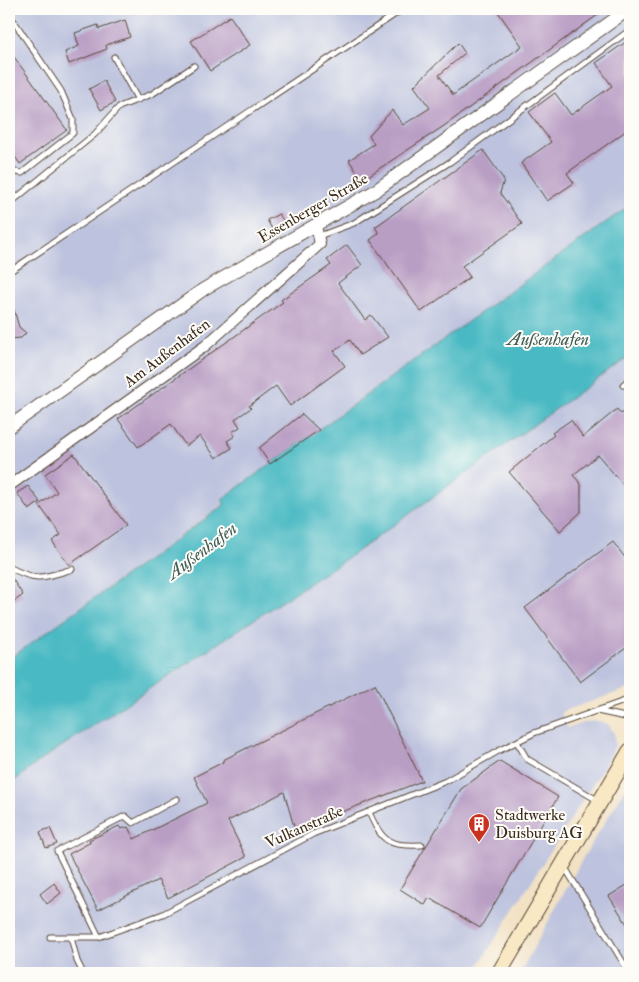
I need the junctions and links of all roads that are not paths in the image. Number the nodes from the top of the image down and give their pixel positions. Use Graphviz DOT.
graph roads {
  1 [pos="402,9"];
  2 [pos="629,9"];
  3 [pos="9,14"];
  4 [pos="630,30"];
  5 [pos="114,57"];
  6 [pos="194,66"];
  7 [pos="138,100"];
  8 [pos="9,171"];
  9 [pos="9,204"];
  10 [pos="317,231"];
  11 [pos="9,272"];
  12 [pos="630,379"];
  13 [pos="623,385"];
  14 [pos="9,427"];
  15 [pos="9,486"];
  16 [pos="9,567"];
  17 [pos="72,569"];
  18 [pos="630,700"];
  19 [pos="594,711"];
  20 [pos="630,718"];
  21 [pos="517,742"];
  22 [pos="629,756"];
  23 [pos="177,799"];
  24 [pos="599,801"];
  25 [pos="369,812"];
  26 [pos="422,845"];
  27 [pos="563,863"];
  28 [pos="50,937"];
  29 [pos="71,937"];
  30 [pos="99,937"];
  31 [pos="628,972"];
  32 [pos="83,973"];
  33 [pos="499,973"];
  1 -- 11 [label="lane"];
  2 -- 10 [label="street, Essenberger Straße"];
  3 -- 8 [label="lane"];
  4 -- 10 [label="lane"];
  5 -- 7 [label="lane"];
  6 -- 7 [label="lane"];
  7 -- 9 [label="lane"];
  10 -- 14 [label="street, Essenberger Straße"];
  10 -- 15 [label="street, Am Außenhafen"];
  12 -- 13 [label="lane"];
  16 -- 17 [label="lane"];
  18 -- 19 [label="lane, Vulkanstraße"];
  19 -- 20 [label="lane"];
  19 -- 21 [label="lane, Vulkanstraße"];
  21 -- 24 [label="lane"];
  21 -- 25 [label="lane, Vulkanstraße"];
  22 -- 24 [label="main road"];
  23 -- 30 [label="lane"];
  24 -- 27 [label="main road"];
  25 -- 26 [label="lane"];
  25 -- 30 [label="lane, Vulkanstraße"];
  27 -- 31 [label="lane"];
  27 -- 33 [label="main road"];
  28 -- 29 [label="lane, Vulkanstraße"];
  29 -- 30 [label="lane, Vulkanstraße"];
  29 -- 32 [label="lane"];
}
